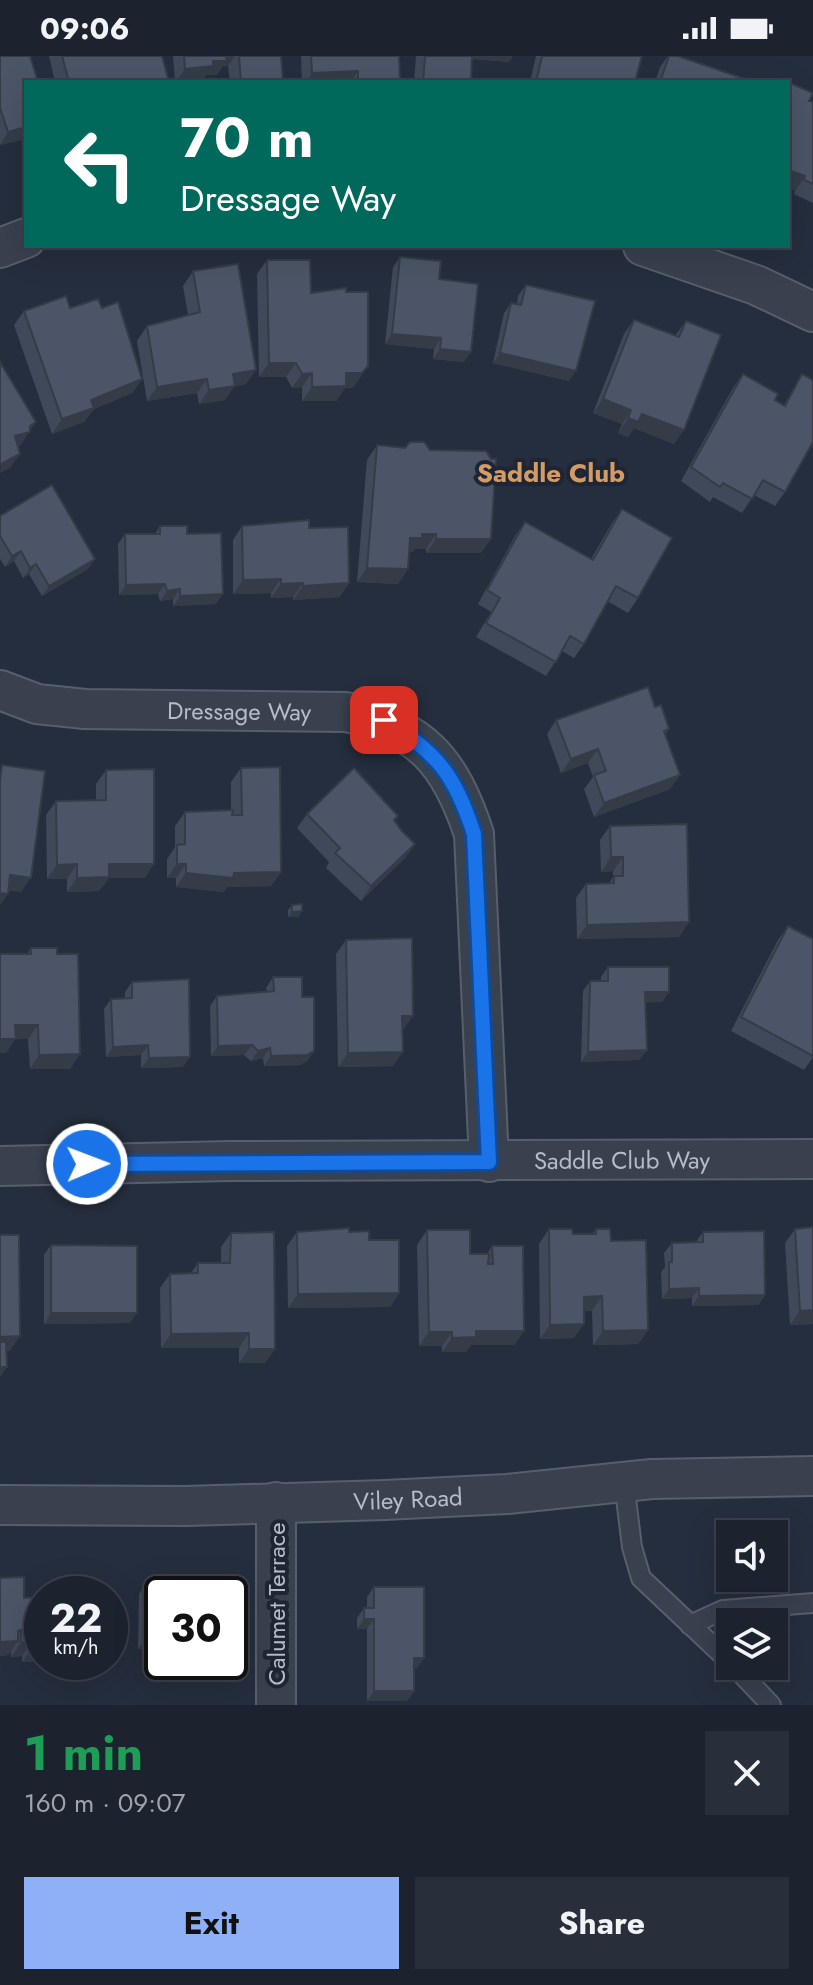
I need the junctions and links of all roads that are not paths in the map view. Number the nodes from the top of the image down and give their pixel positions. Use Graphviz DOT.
graph roads {
  1 [pos="24,239"];
  2 [pos="0,248"];
  3 [pos="649,248"];
  4 [pos="813,312"];
  5 [pos="0,690"];
  6 [pos="813,1159"];
  7 [pos="489,1162"];
  8 [pos="0,1166"];
  9 [pos="813,1476"];
  10 [pos="624,1482"];
  11 [pos="276,1502"];
  12 [pos="0,1505"];
  13 [pos="813,1603"];
  14 [pos="690,1625"];
  15 [pos="716,1649"];
  16 [pos="747,1680"];
  17 [pos="276,1705"];
  18 [pos="771,1705"];
  1 -- 2 [label="street"];
  3 -- 4 [label="street"];
  5 -- 7 [label="street, Dressage Way"];
  6 -- 7 [label="street, Saddle Club Way"];
  7 -- 8 [label="street, Saddle Club Way"];
  9 -- 10 [label="street, Viley Road"];
  10 -- 11 [label="street, Viley Road"];
  10 -- 14 [label="lane"];
  11 -- 12 [label="street, Viley Road"];
  11 -- 17 [label="street, Calumet Terrace"];
  13 -- 14 [label="lane"];
  14 -- 15 [label="lane"];
  16 -- 18 [label="lane"];
}
